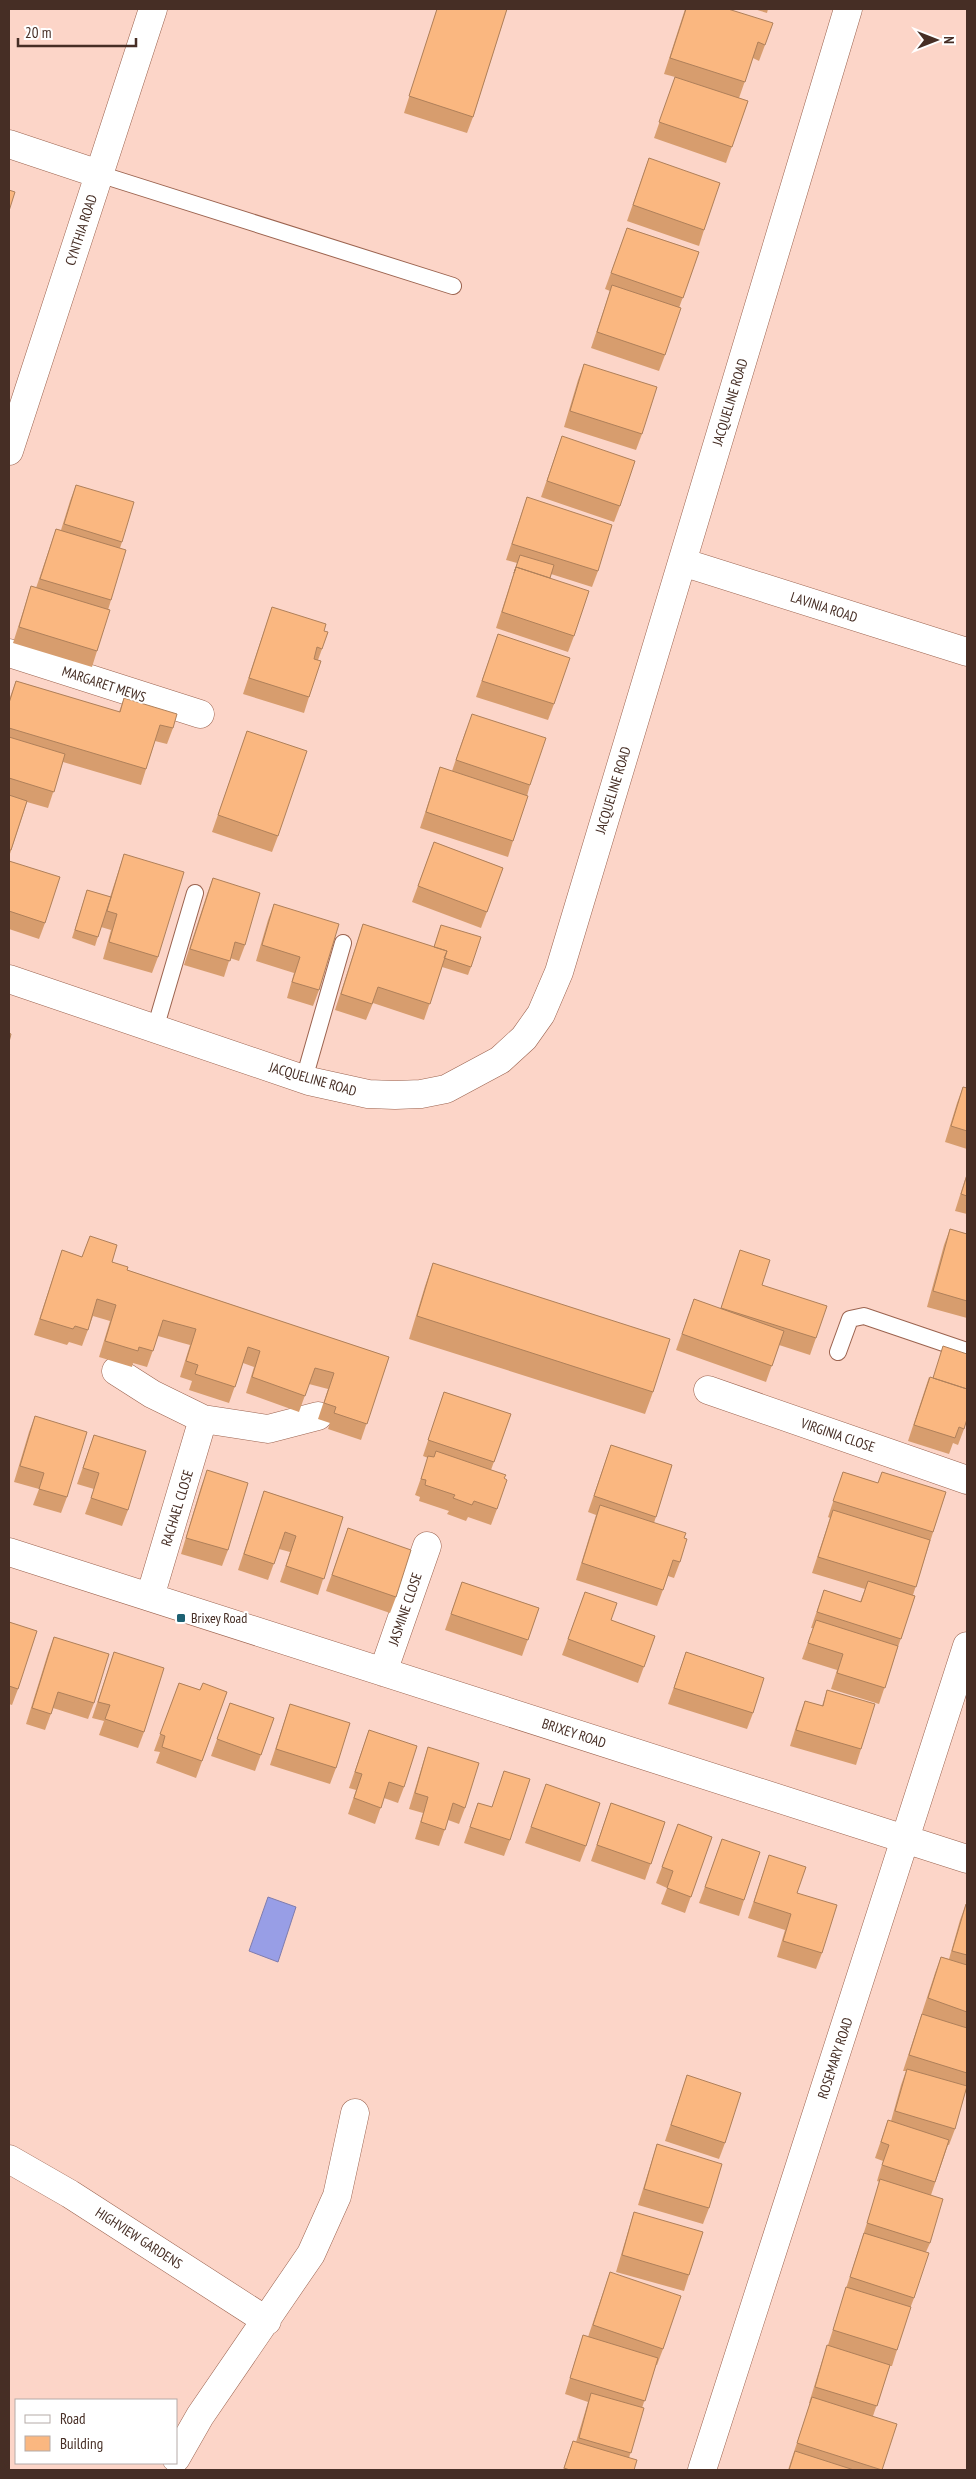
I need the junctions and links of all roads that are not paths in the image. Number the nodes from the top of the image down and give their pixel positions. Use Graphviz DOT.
graph roads {
  1 [pos="154,9"];
  2 [pos="848,9"];
  3 [pos="9,144"];
  4 [pos="100,174"];
  5 [pos="453,286"];
  6 [pos="9,451"];
  7 [pos="682,562"];
  8 [pos="967,652"];
  9 [pos="9,653"];
  10 [pos="200,714"];
  11 [pos="195,893"];
  12 [pos="343,943"];
  13 [pos="9,979"];
  14 [pos="155,1029"];
  15 [pos="304,1079"];
  16 [pos="967,1351"];
  17 [pos="838,1352"];
  18 [pos="116,1371"];
  19 [pos="708,1390"];
  20 [pos="318,1416"];
  21 [pos="204,1419"];
  22 [pos="967,1480"];
  23 [pos="426,1546"];
  24 [pos="9,1552"];
  25 [pos="150,1597"];
  26 [pos="967,1646"];
  27 [pos="383,1672"];
  28 [pos="905,1839"];
  29 [pos="967,1859"];
  30 [pos="355,2112"];
  31 [pos="9,2159"];
  32 [pos="267,2321"];
  33 [pos="178,2454"];
  34 [pos="702,2470"];
  1 -- 4 [label="street, CYNTHIA ROAD"];
  2 -- 7 [label="street, JACQUELINE ROAD"];
  3 -- 4 [label="street"];
  4 -- 5 [label="lane"];
  4 -- 6 [label="street, CYNTHIA ROAD"];
  7 -- 8 [label="street, LAVINIA ROAD"];
  7 -- 15 [label="street, JACQUELINE ROAD"];
  9 -- 10 [label="street, MARGARET MEWS"];
  11 -- 14 [label="lane"];
  12 -- 15 [label="lane"];
  13 -- 14 [label="street, JACQUELINE ROAD"];
  14 -- 15 [label="street, JACQUELINE ROAD"];
  16 -- 17 [label="lane"];
  18 -- 21 [label="street"];
  19 -- 22 [label="street, VIRGINIA CLOSE"];
  20 -- 21 [label="street"];
  21 -- 25 [label="street, RACHAEL CLOSE"];
  23 -- 27 [label="street, JASMINE CLOSE"];
  24 -- 25 [label="street, BRIXEY ROAD"];
  25 -- 27 [label="street, BRIXEY ROAD"];
  26 -- 28 [label="street, ROSEMARY ROAD"];
  27 -- 28 [label="street, BRIXEY ROAD"];
  28 -- 29 [label="street, BRIXEY ROAD"];
  28 -- 34 [label="street, ROSEMARY ROAD"];
  30 -- 32 [label="street"];
  31 -- 32 [label="street, HIGHVIEW GARDENS"];
  32 -- 33 [label="street"];
}
